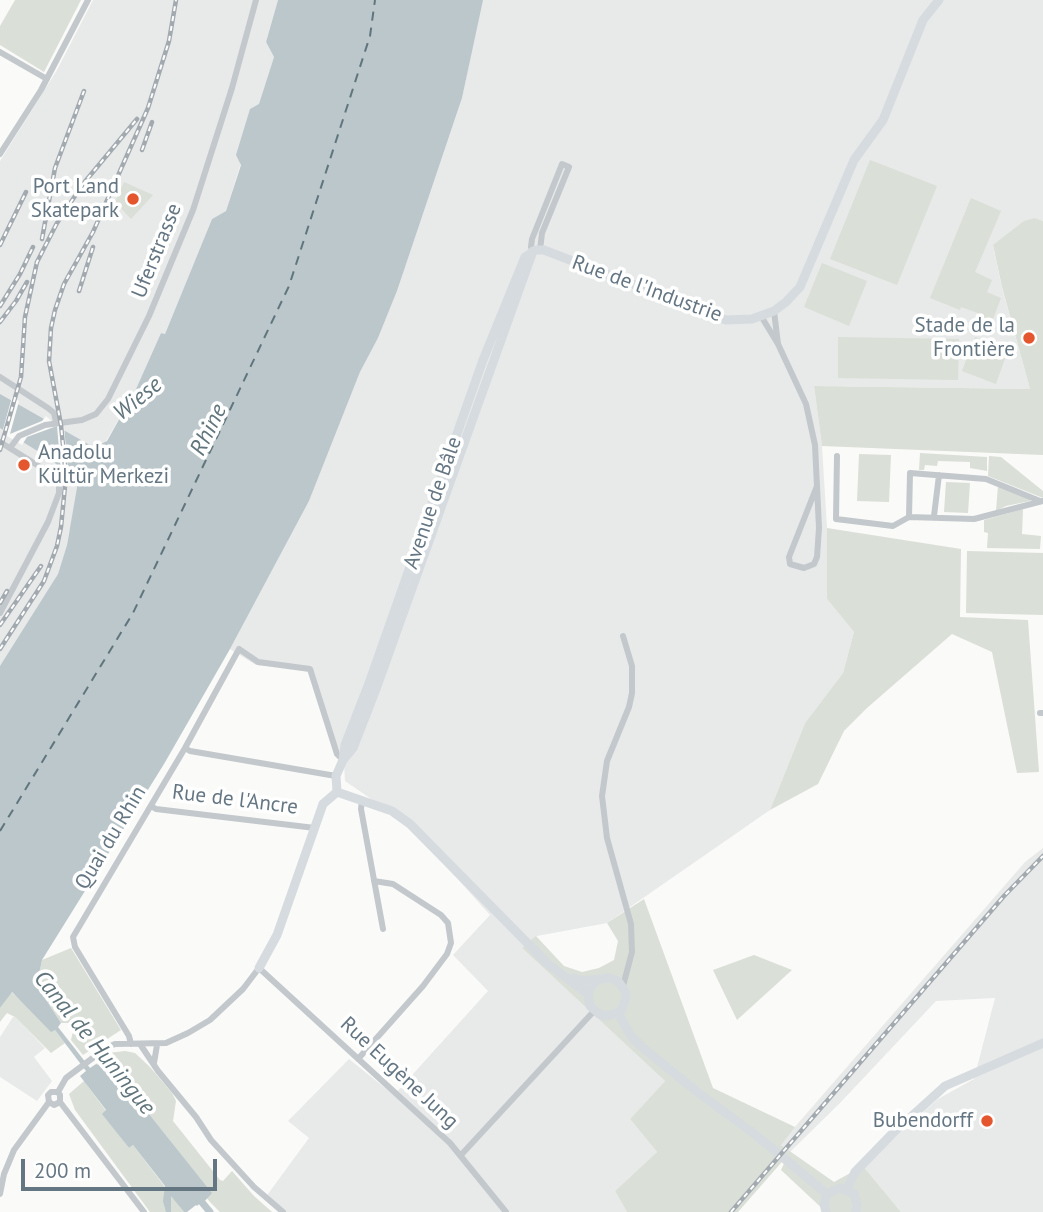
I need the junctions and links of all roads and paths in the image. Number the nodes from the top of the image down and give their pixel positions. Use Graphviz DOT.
graph roads {
  1 [pos="88,0"];
  2 [pos="256,0"];
  3 [pos="939,0"];
  4 [pos="0,52"];
  5 [pos="47,79"];
  6 [pos="0,154"];
  7 [pos="539,250"];
  8 [pos="774,311"];
  9 [pos="761,316"];
  10 [pos="778,344"];
  11 [pos="0,377"];
  12 [pos="54,422"];
  13 [pos="0,442"];
  14 [pos="12,445"];
  15 [pos="837,456"];
  16 [pos="939,475"];
  17 [pos="817,486"];
  18 [pos="1041,501"];
  19 [pos="934,516"];
  20 [pos="909,517"];
  21 [pos="0,613"];
  22 [pos="623,636"];
  23 [pos="185,748"];
  24 [pos="343,760"];
  25 [pos="336,776"];
  26 [pos="337,792"];
  27 [pos="362,800"];
  28 [pos="151,806"];
  29 [pos="315,828"];
  30 [pos="374,881"];
  31 [pos="383,929"];
  32 [pos="628,965"];
  33 [pos="259,968"];
  34 [pos="565,976"];
  35 [pos="613,979"];
  36 [pos="597,980"];
  37 [pos="622,986"];
  38 [pos="588,994"];
  39 [pos="594,1011"];
  40 [pos="618,1013"];
  41 [pos="1043,1043"];
  42 [pos="131,1044"];
  43 [pos="140,1045"];
  44 [pos="157,1045"];
  45 [pos="359,1059"];
  46 [pos="154,1063"];
  47 [pos="58,1092"];
  48 [pos="49,1102"];
  49 [pos="60,1102"];
  50 [pos="461,1155"];
  51 [pos="1,1182"];
  52 [pos="847,1189"];
  53 [pos="0,1194"];
  54 [pos="827,1195"];
  55 [pos="144,1212"];
  56 [pos="283,1212"];
  57 [pos="506,1212"];
  58 [pos="825,1212"];
  59 [pos="856,1212"];
  1 -- 5 [label="street"];
  2 -- 12 [label="street, Uferstrasse"];
  3 -- 8 [label="main road"];
  4 -- 5 [label="street"];
  5 -- 6 [label="street"];
  7 -- 7 [label="street, Avenue de Bâle"];
  7 -- 9 [label="main road, Rue de l'Industrie"];
  7 -- 24 [label="main road, Avenue de Bâle"];
  8 -- 9 [label="main road, Rue de l'Industrie"];
  8 -- 10 [label="street"];
  9 -- 10 [label="street"];
  10 -- 17 [label="street"];
  11 -- 12 [label="street"];
  12 -- 14 [label="street, Uferstrasse"];
  13 -- 14 [label="street"];
  14 -- 21 [label="street"];
  15 -- 20 [label="street"];
  16 -- 18 [label="street"];
  16 -- 19 [label="street"];
  16 -- 20 [label="street"];
  17 -- 17 [label="street"];
  18 -- 19 [label="street"];
  19 -- 20 [label="street"];
  22 -- 32 [label="street"];
  23 -- 24 [label="street, Quai du Rhin"];
  23 -- 25 [label="street"];
  23 -- 28 [label="street, Quai du Rhin"];
  24 -- 25 [label="main road, Avenue de Bâle"];
  25 -- 26 [label="main road, Avenue de Bâle"];
  26 -- 27 [label="main road"];
  26 -- 29 [label="main road"];
  27 -- 30 [label="street"];
  27 -- 34 [label="main road"];
  28 -- 29 [label="street, Rue de l'Ancre"];
  28 -- 42 [label="street, Quai du Rhin"];
  29 -- 33 [label="main road"];
  30 -- 31 [label="street"];
  30 -- 45 [label="street"];
  32 -- 35 [label="street"];
  32 -- 37 [label="street"];
  33 -- 44 [label="street"];
  33 -- 45 [label="street, Rue Eugène Jung"];
  34 -- 36 [label="main road"];
  34 -- 38 [label="main road"];
  35 -- 36 [label="main road"];
  35 -- 37 [label="main road"];
  36 -- 38 [label="main road"];
  37 -- 40 [label="main road"];
  38 -- 39 [label="main road"];
  39 -- 40 [label="main road"];
  39 -- 50 [label="street"];
  40 -- 54 [label="main road"];
  41 -- 52 [label="main road"];
  42 -- 43 [label="street"];
  42 -- 47 [label="street"];
  43 -- 44 [label="street"];
  43 -- 46 [label="street"];
  44 -- 46 [label="street"];
  45 -- 50 [label="street, Rue Eugène Jung"];
  46 -- 56 [label="street"];
  47 -- 48 [label="street"];
  47 -- 49 [label="street"];
  48 -- 49 [label="street"];
  48 -- 51 [label="street"];
  49 -- 55 [label="street"];
  50 -- 57 [label="street, Rue Eugène Jung"];
  51 -- 53 [label="street"];
  52 -- 54 [label="main road"];
  52 -- 59 [label="main road"];
  54 -- 58 [label="main road"];
}
